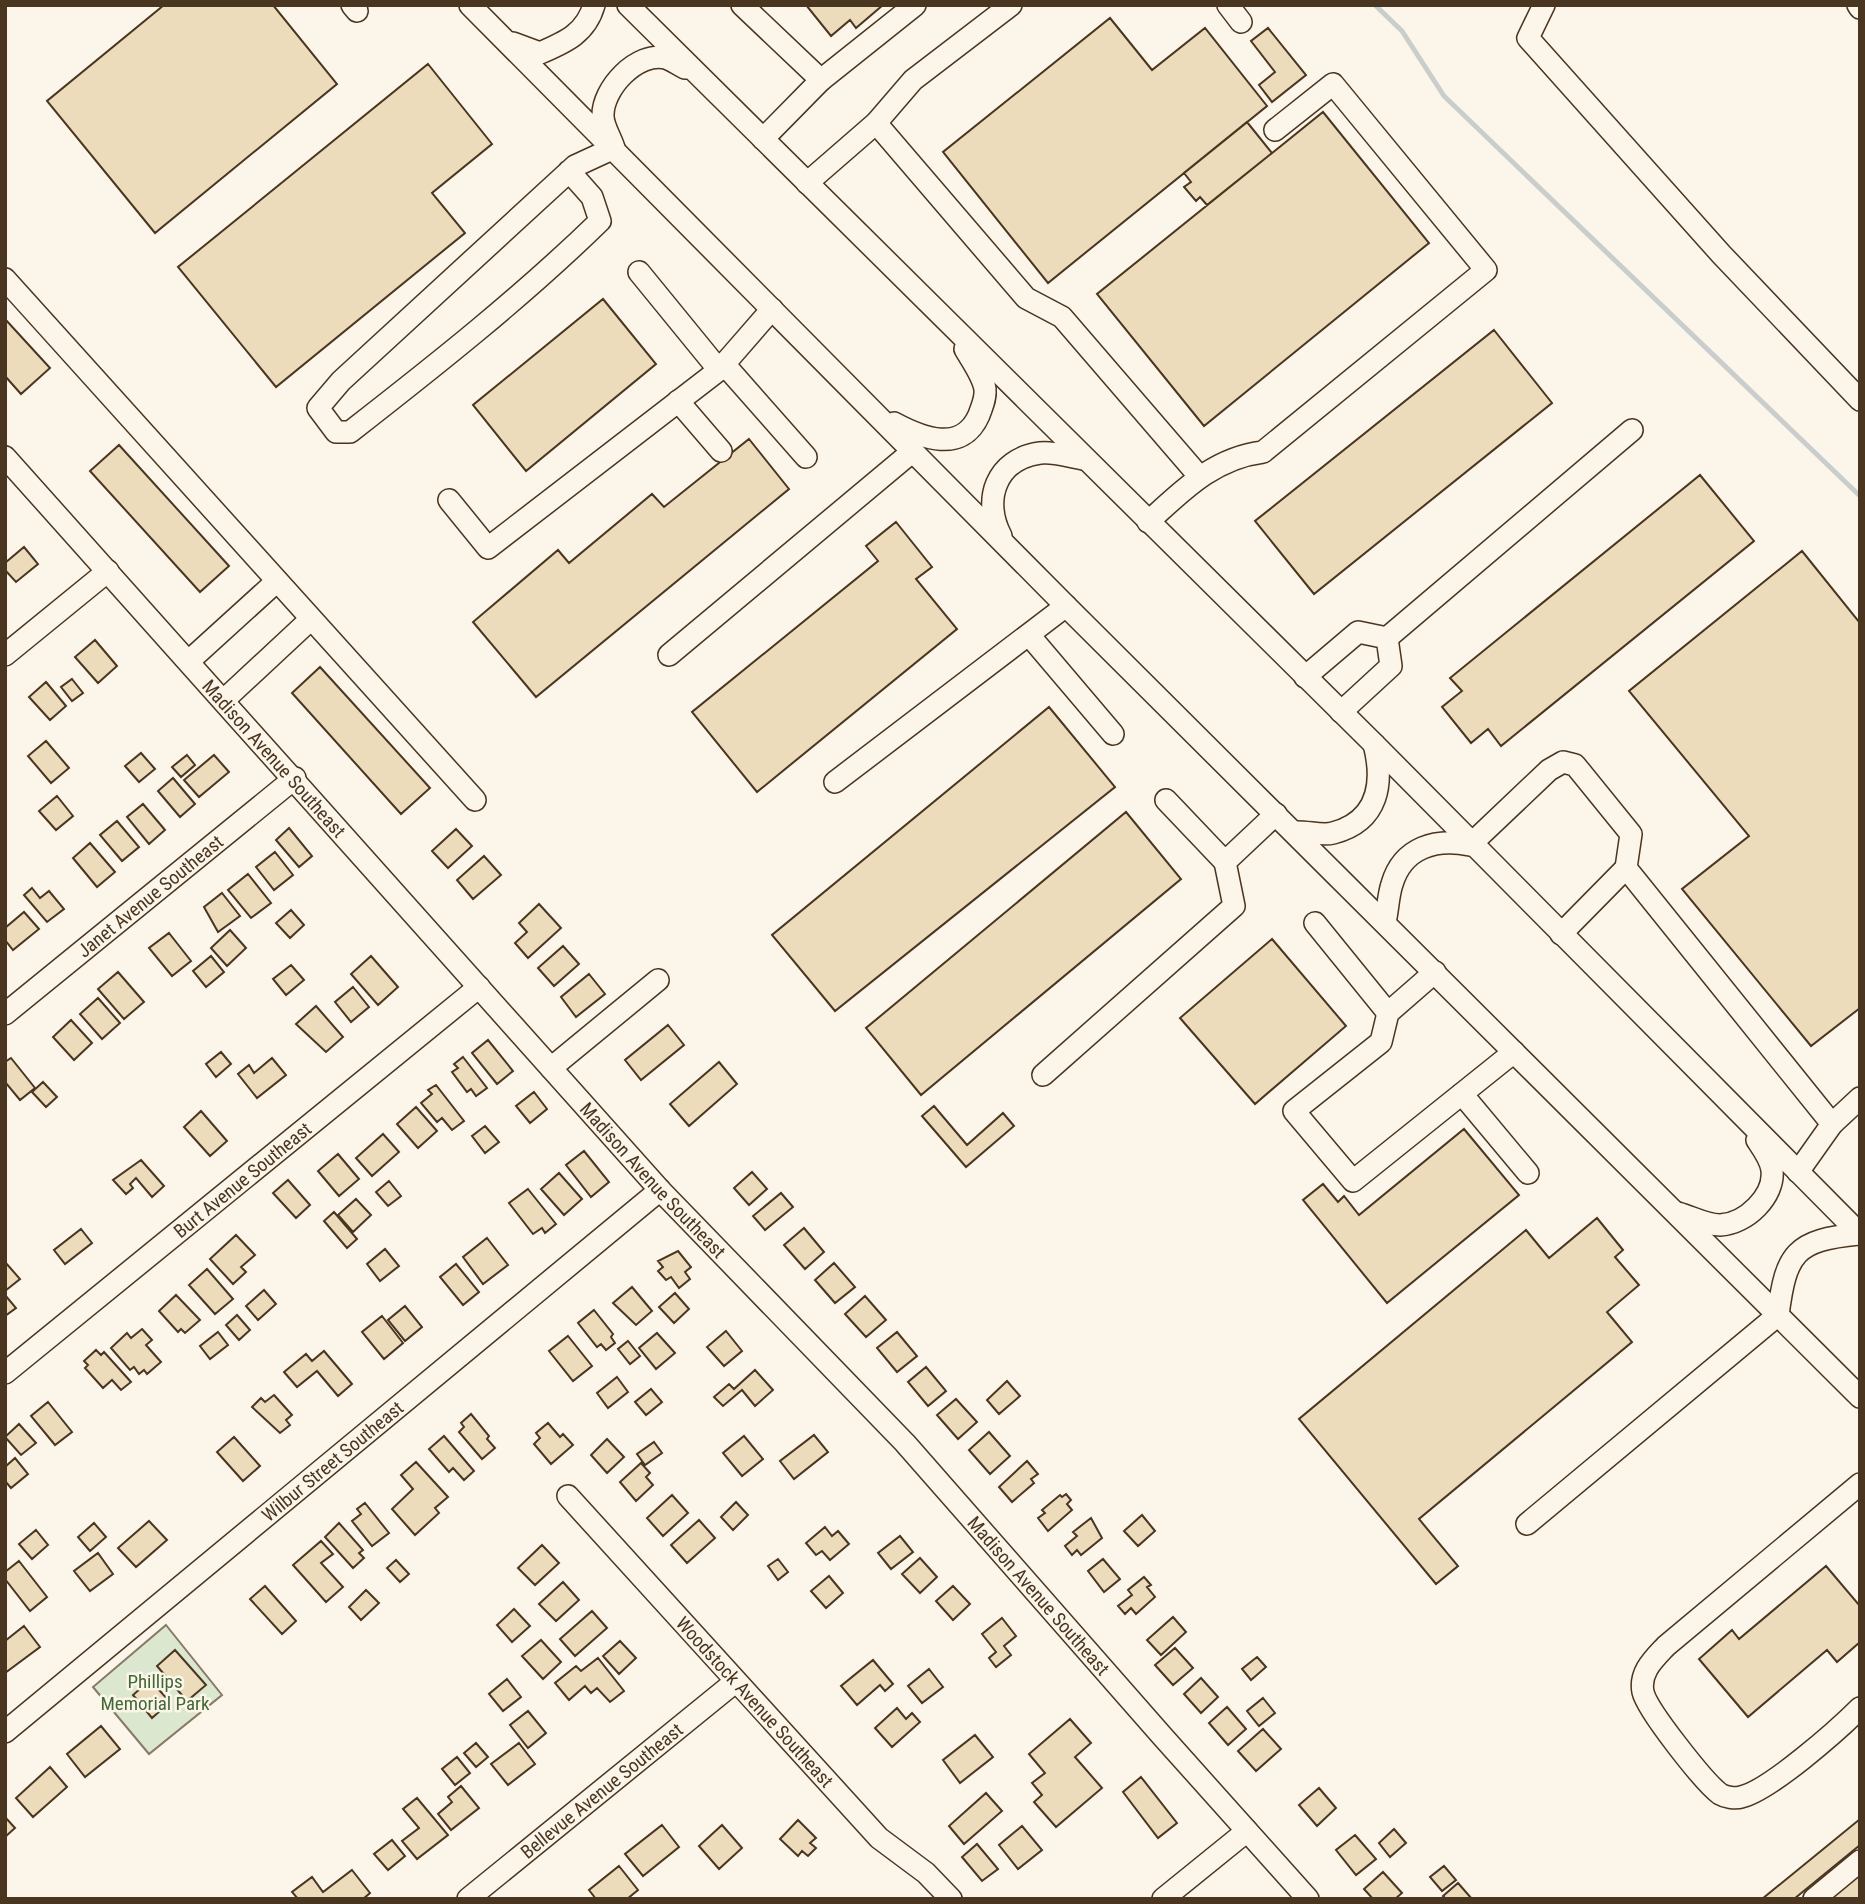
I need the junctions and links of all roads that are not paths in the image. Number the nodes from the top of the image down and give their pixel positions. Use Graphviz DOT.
graph roads {
  1 [pos="470,5"];
  2 [pos="594,5"];
  3 [pos="742,5"];
  4 [pos="915,5"];
  5 [pos="1011,5"];
  6 [pos="1544,5"];
  7 [pos="631,6"];
  8 [pos="505,40"];
  9 [pos="697,74"];
  10 [pos="821,80"];
  11 [pos="876,123"];
  12 [pos="1275,130"];
  13 [pos="763,139"];
  14 [pos="614,148"];
  15 [pos="569,171"];
  16 [pos="807,183"];
  17 [pos="639,272"];
  18 [pos="5,279"];
  19 [pos="772,309"];
  20 [pos="954,328"];
  21 [pos="722,367"];
  22 [pos="678,401"];
  23 [pos="1860,401"];
  24 [pos="874,412"];
  25 [pos="1632,430"];
  26 [pos="721,450"];
  27 [pos="913,451"];
  28 [pos="5,457"];
  29 [pos="806,457"];
  30 [pos="1084,459"];
  31 [pos="1199,476"];
  32 [pos="449,500"];
  33 [pos="1148,522"];
  34 [pos="1005,543"];
  35 [pos="108,571"];
  36 [pos="277,581"];
  37 [pos="1066,606"];
  38 [pos="311,619"];
  39 [pos="1029,635"];
  40 [pos="1387,638"];
  41 [pos="5,655"];
  42 [pos="669,655"];
  43 [pos="188,661"];
  44 [pos="1305,677"];
  45 [pos="224,700"];
  46 [pos="1341,712"];
  47 [pos="1113,734"];
  48 [pos="1374,744"];
  49 [pos="295,778"];
  50 [pos="835,782"];
  51 [pos="475,800"];
  52 [pos="1166,800"];
  53 [pos="1276,814"];
  54 [pos="1294,832"];
  55 [pos="1470,845"];
  56 [pos="1225,862"];
  57 [pos="1626,867"];
  58 [pos="1385,922"];
  59 [pos="1315,923"];
  60 [pos="1561,934"];
  61 [pos="1435,972"];
  62 [pos="658,980"];
  63 [pos="479,987"];
  64 [pos="1388,1013"];
  65 [pos="5,1014"];
  66 [pos="1514,1052"];
  67 [pos="551,1068"];
  68 [pos="1043,1075"];
  69 [pos="1462,1094"];
  70 [pos="1860,1097"];
  71 [pos="1743,1115"];
  72 [pos="1832,1124"];
  73 [pos="1798,1171"];
  74 [pos="1528,1173"];
  75 [pos="660,1190"];
  76 [pos="1673,1211"];
  77 [pos="1860,1234"];
  78 [pos="1778,1315"];
  79 [pos="5,1373"];
  80 [pos="1860,1398"];
  81 [pos="1858,1489"];
  82 [pos="568,1496"];
  83 [pos="1527,1524"];
  84 [pos="735,1682"];
  85 [pos="1860,1708"];
  86 [pos="5,1732"];
  87 [pos="1247,1831"];
  88 [pos="1860,1861"];
  89 [pos="468,1899"];
  90 [pos="951,1899"];
  91 [pos="1163,1899"];
  92 [pos="1308,1899"];
  93 [pos="1814,1899"];
  1 -- 8 [label="street"];
  2 -- 8 [label="street"];
  3 -- 10 [label="street"];
  4 -- 10 [label="street"];
  5 -- 11 [label="street"];
  6 -- 23 [label="street"];
  7 -- 9 [label="street"];
  8 -- 14 [label="street"];
  9 -- 13 [label="street"];
  9 -- 14 [label="street"];
  10 -- 13 [label="street"];
  11 -- 16 [label="street"];
  11 -- 31 [label="street"];
  12 -- 31 [label="street"];
  13 -- 16 [label="street"];
  14 -- 15 [label="street"];
  14 -- 19 [label="street"];
  15 -- 15 [label="street"];
  16 -- 20 [label="street"];
  17 -- 21 [label="street"];
  18 -- 36 [label="street"];
  19 -- 21 [label="street"];
  19 -- 24 [label="street"];
  20 -- 24 [label="street"];
  20 -- 30 [label="street"];
  21 -- 22 [label="street"];
  21 -- 29 [label="street"];
  22 -- 26 [label="street"];
  22 -- 32 [label="street"];
  24 -- 27 [label="street"];
  25 -- 40 [label="street"];
  27 -- 34 [label="street"];
  27 -- 42 [label="street"];
  28 -- 35 [label="street, Madison Avenue Southeast"];
  30 -- 33 [label="street"];
  30 -- 34 [label="street"];
  31 -- 33 [label="street"];
  33 -- 44 [label="street"];
  34 -- 37 [label="street"];
  35 -- 41 [label="street"];
  35 -- 43 [label="street, Madison Avenue Southeast"];
  36 -- 38 [label="street"];
  36 -- 43 [label="street"];
  37 -- 39 [label="street"];
  37 -- 53 [label="street"];
  38 -- 45 [label="street"];
  38 -- 51 [label="street"];
  39 -- 47 [label="street"];
  39 -- 50 [label="street"];
  40 -- 44 [label="street"];
  40 -- 46 [label="street"];
  43 -- 45 [label="street, Madison Avenue Southeast"];
  44 -- 46 [label="street"];
  45 -- 49 [label="street, Madison Avenue Southeast"];
  46 -- 48 [label="street"];
  48 -- 54 [label="street"];
  48 -- 55 [label="street"];
  49 -- 63 [label="street, Madison Avenue Southeast"];
  49 -- 65 [label="street, Janet Avenue Southeast"];
  52 -- 56 [label="street"];
  53 -- 54 [label="street"];
  53 -- 56 [label="street"];
  54 -- 58 [label="street"];
  55 -- 57 [label="street"];
  55 -- 58 [label="street"];
  55 -- 60 [label="street"];
  56 -- 68 [label="street"];
  57 -- 60 [label="street"];
  57 -- 72 [label="street"];
  58 -- 61 [label="street"];
  59 -- 64 [label="street"];
  60 -- 71 [label="street"];
  61 -- 64 [label="street"];
  61 -- 66 [label="street"];
  62 -- 67 [label="street"];
  63 -- 67 [label="street, Madison Avenue Southeast"];
  63 -- 79 [label="street, Burt Avenue Southeast"];
  64 -- 69 [label="street"];
  66 -- 69 [label="street"];
  66 -- 76 [label="street"];
  67 -- 75 [label="street, Madison Avenue Southeast"];
  69 -- 74 [label="street"];
  70 -- 72 [label="street"];
  71 -- 73 [label="street"];
  71 -- 76 [label="street"];
  72 -- 73 [label="street"];
  73 -- 77 [label="street"];
  75 -- 86 [label="street, Wilbur Street Southeast"];
  75 -- 87 [label="street, Madison Avenue Southeast"];
  76 -- 78 [label="street"];
  77 -- 78 [label="street"];
  78 -- 80 [label="street"];
  78 -- 83 [label="street"];
  81 -- 85 [label="street"];
  82 -- 84 [label="street, Woodstock Avenue Southeast"];
  84 -- 89 [label="street, Bellevue Avenue Southeast"];
  84 -- 90 [label="street, Woodstock Avenue Southeast"];
  87 -- 91 [label="street"];
  87 -- 92 [label="street, Madison Avenue Southeast"];
  88 -- 93 [label="street"];
}
